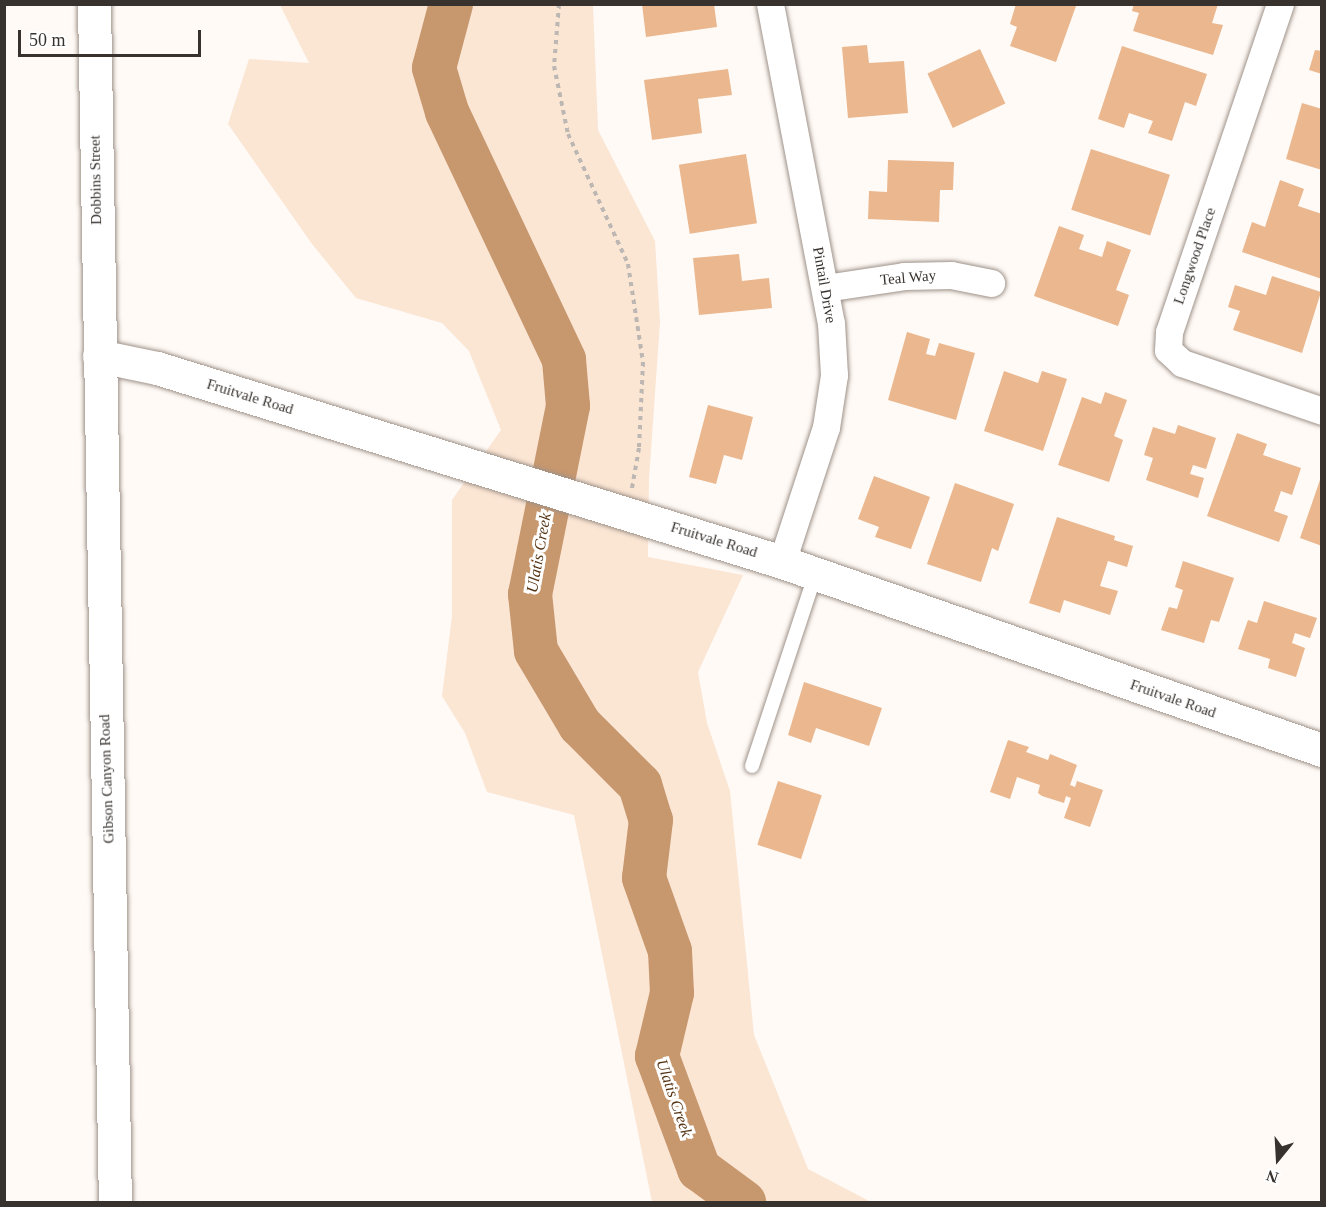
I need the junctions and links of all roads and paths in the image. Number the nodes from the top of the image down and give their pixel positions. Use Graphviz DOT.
graph roads {
  1 [pos="94,4"];
  2 [pos="559,4"];
  3 [pos="770,4"];
  4 [pos="1280,4"];
  5 [pos="991,284"];
  6 [pos="825,288"];
  7 [pos="99,356"];
  8 [pos="1322,411"];
  9 [pos="612,509"];
  10 [pos="782,562"];
  11 [pos="816,573"];
  12 [pos="1322,750"];
  13 [pos="752,766"];
  14 [pos="115,1203"];
  1 -- 7 [label="street, Dobbins Street"];
  2 -- 9 [label="path"];
  3 -- 6 [label="street, Pintail Drive"];
  4 -- 8 [label="street, Longwood Place"];
  5 -- 6 [label="street, Teal Way"];
  6 -- 10 [label="street, Pintail Drive"];
  7 -- 9 [label="street, Fruitvale Road"];
  7 -- 14 [label="street, Gibson Canyon Road"];
  9 -- 10 [label="street, Fruitvale Road"];
  10 -- 11 [label="street, Fruitvale Road"];
  11 -- 12 [label="street, Fruitvale Road"];
  11 -- 13 [label="lane"];
}
